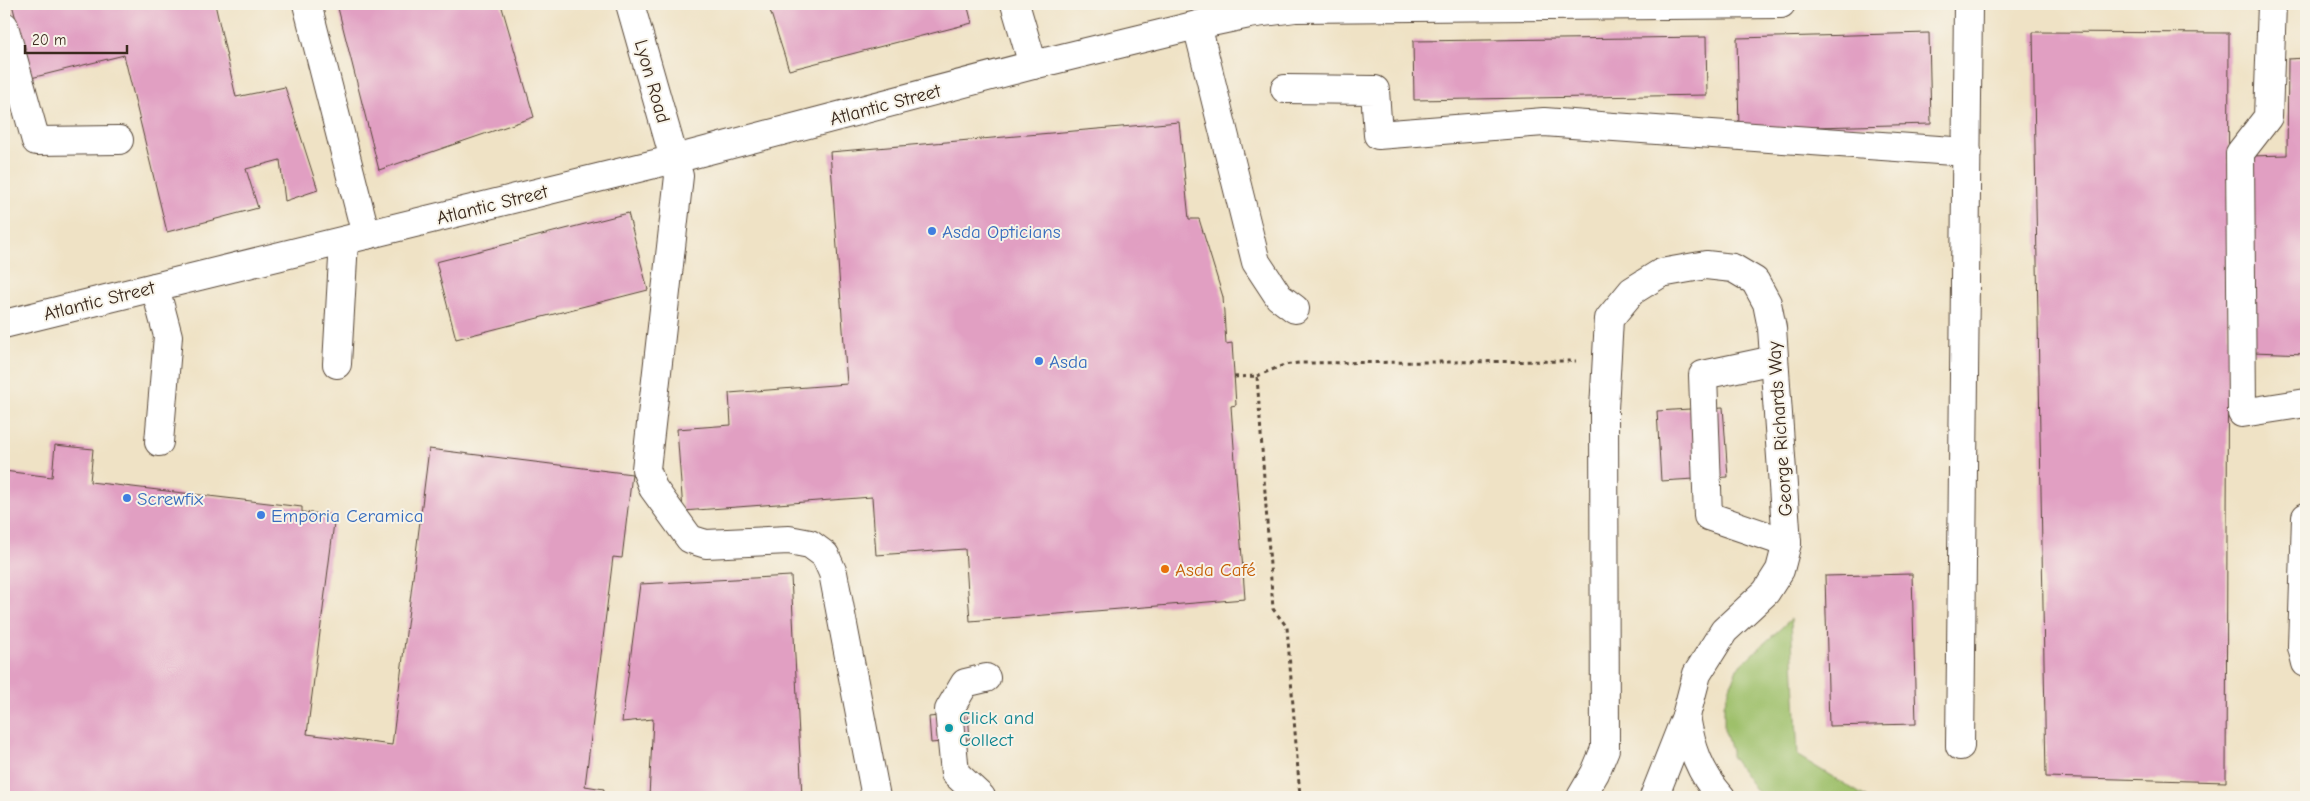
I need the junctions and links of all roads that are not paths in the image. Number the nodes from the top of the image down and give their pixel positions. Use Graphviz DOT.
graph roads {
  1 [pos="307,4"];
  2 [pos="630,4"];
  3 [pos="1015,4"];
  4 [pos="1781,4"];
  5 [pos="1968,4"];
  6 [pos="2272,4"];
  7 [pos="1428,5"];
  8 [pos="1197,25"];
  9 [pos="4,26"];
  10 [pos="1034,65"];
  11 [pos="1285,89"];
  12 [pos="119,140"];
  13 [pos="1967,152"];
  14 [pos="675,158"];
  15 [pos="355,238"];
  16 [pos="155,286"];
  17 [pos="1295,309"];
  18 [pos="4,324"];
  19 [pos="1774,360"];
  20 [pos="337,364"];
  21 [pos="2306,402"];
  22 [pos="159,442"];
  23 [pos="2306,517"];
  24 [pos="1787,543"];
  25 [pos="2306,663"];
  26 [pos="986,678"];
  27 [pos="1686,716"];
  28 [pos="1960,746"];
  29 [pos="876,797"];
  30 [pos="981,797"];
  31 [pos="1581,797"];
  32 [pos="1654,797"];
  33 [pos="1721,797"];
  1 -- 15 [label="street"];
  2 -- 14 [label="street, Lyon Road"];
  3 -- 10 [label="street"];
  4 -- 7 [label="street, Atlantic Street"];
  5 -- 13 [label="street"];
  6 -- 21 [label="street"];
  7 -- 8 [label="street, Atlantic Street"];
  8 -- 10 [label="street, Atlantic Street"];
  8 -- 17 [label="street"];
  9 -- 12 [label="street"];
  10 -- 14 [label="street, Atlantic Street"];
  11 -- 13 [label="street"];
  13 -- 28 [label="street"];
  14 -- 15 [label="street, Atlantic Street"];
  14 -- 29 [label="street, Lyon Road"];
  15 -- 16 [label="street, Atlantic Street"];
  15 -- 20 [label="street"];
  16 -- 18 [label="street, Atlantic Street"];
  16 -- 22 [label="street"];
  19 -- 24 [label="street, George Richards Way"];
  19 -- 24 [label="street"];
  19 -- 31 [label="street, George Richards Way"];
  23 -- 25 [label="street"];
  24 -- 27 [label="street, George Richards Way"];
  26 -- 30 [label="street"];
  27 -- 32 [label="street, George Richards Way"];
  27 -- 33 [label="street, George Richards Way"];
}
